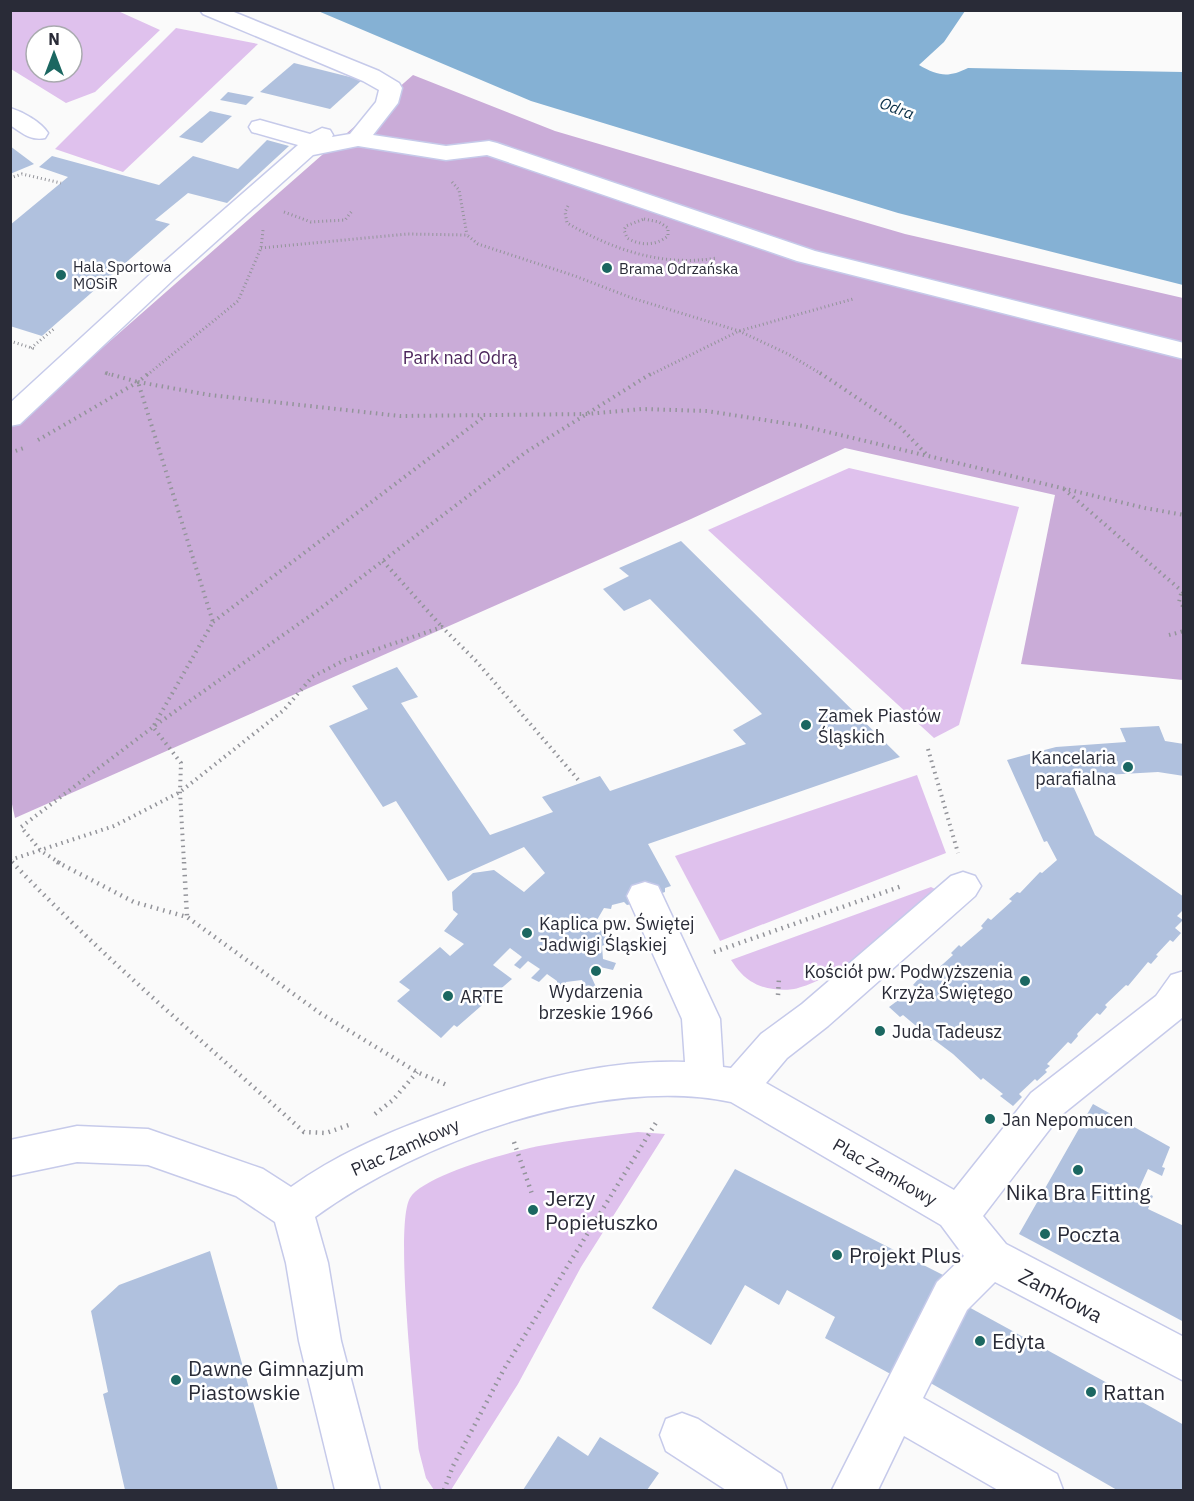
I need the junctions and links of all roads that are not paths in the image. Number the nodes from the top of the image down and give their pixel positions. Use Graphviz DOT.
graph roads {
  1 [pos="210,10"];
  2 [pos="10,115"];
  3 [pos="336,124"];
  4 [pos="260,127"];
  5 [pos="37,133"];
  6 [pos="358,139"];
  7 [pos="311,145"];
  8 [pos="1184,351"];
  9 [pos="10,418"];
  10 [pos="963,886"];
  11 [pos="645,896"];
  12 [pos="1179,1002"];
  13 [pos="722,1084"];
  14 [pos="10,1158"];
  15 [pos="292,1210"];
  16 [pos="955,1212"];
  17 [pos="991,1258"];
  18 [pos="1184,1360"];
  19 [pos="896,1407"];
  20 [pos="681,1435"];
  21 [pos="358,1491"];
  22 [pos="765,1491"];
  23 [pos="854,1491"];
  24 [pos="1041,1491"];
  1 -- 6 [label="street"];
  2 -- 5 [label="street"];
  3 -- 7 [label="street"];
  4 -- 7 [label="street"];
  6 -- 7 [label="street"];
  6 -- 8 [label="street"];
  7 -- 9 [label="street"];
  10 -- 13 [label="street"];
  11 -- 13 [label="street"];
  12 -- 16 [label="street, Plac Zamkowy"];
  13 -- 15 [label="street, Plac Zamkowy"];
  13 -- 16 [label="street, Plac Zamkowy"];
  14 -- 15 [label="street"];
  15 -- 21 [label="street"];
  16 -- 17 [label="street, Zamkowa"];
  17 -- 18 [label="street, Zamkowa"];
  17 -- 19 [label="street"];
  19 -- 23 [label="street"];
  19 -- 24 [label="street"];
  20 -- 22 [label="street"];
}
